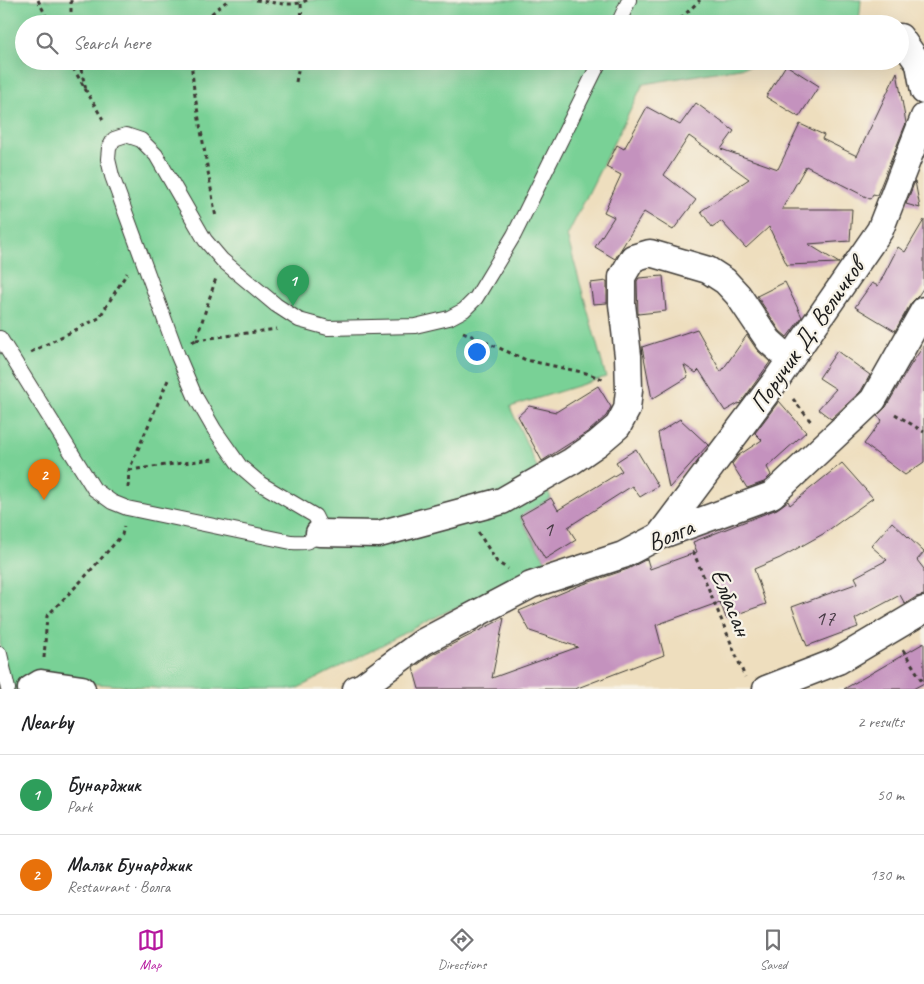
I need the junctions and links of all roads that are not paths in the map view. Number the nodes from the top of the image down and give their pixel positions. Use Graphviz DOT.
graph roads {
  1 [pos="629,0"];
  2 [pos="622,15"];
  3 [pos="909,50"];
  4 [pos="596,70"];
  5 [pos="924,91"];
  6 [pos="924,117"];
  7 [pos="924,310"];
  8 [pos="0,338"];
  9 [pos="783,369"];
  10 [pos="671,532"];
  11 [pos="320,533"];
  12 [pos="924,610"];
  13 [pos="0,654"];
  14 [pos="756,684"];
  15 [pos="36,686"];
  16 [pos="365,688"];
  17 [pos="8,689"];
  18 [pos="82,689"];
  1 -- 2 [label="lane"];
  3 -- 5 [label="street"];
  4 -- 11 [label="lane"];
  6 -- 9 [label="street, Поручик Д. Величков"];
  7 -- 10 [label="street, Волга"];
  8 -- 11 [label="lane"];
  9 -- 10 [label="street, Поручик Д. Величков"];
  9 -- 11 [label="street"];
  10 -- 16 [label="street, Волга"];
  12 -- 14 [label="street"];
  13 -- 17 [label="lane"];
  15 -- 18 [label="street"];
}
